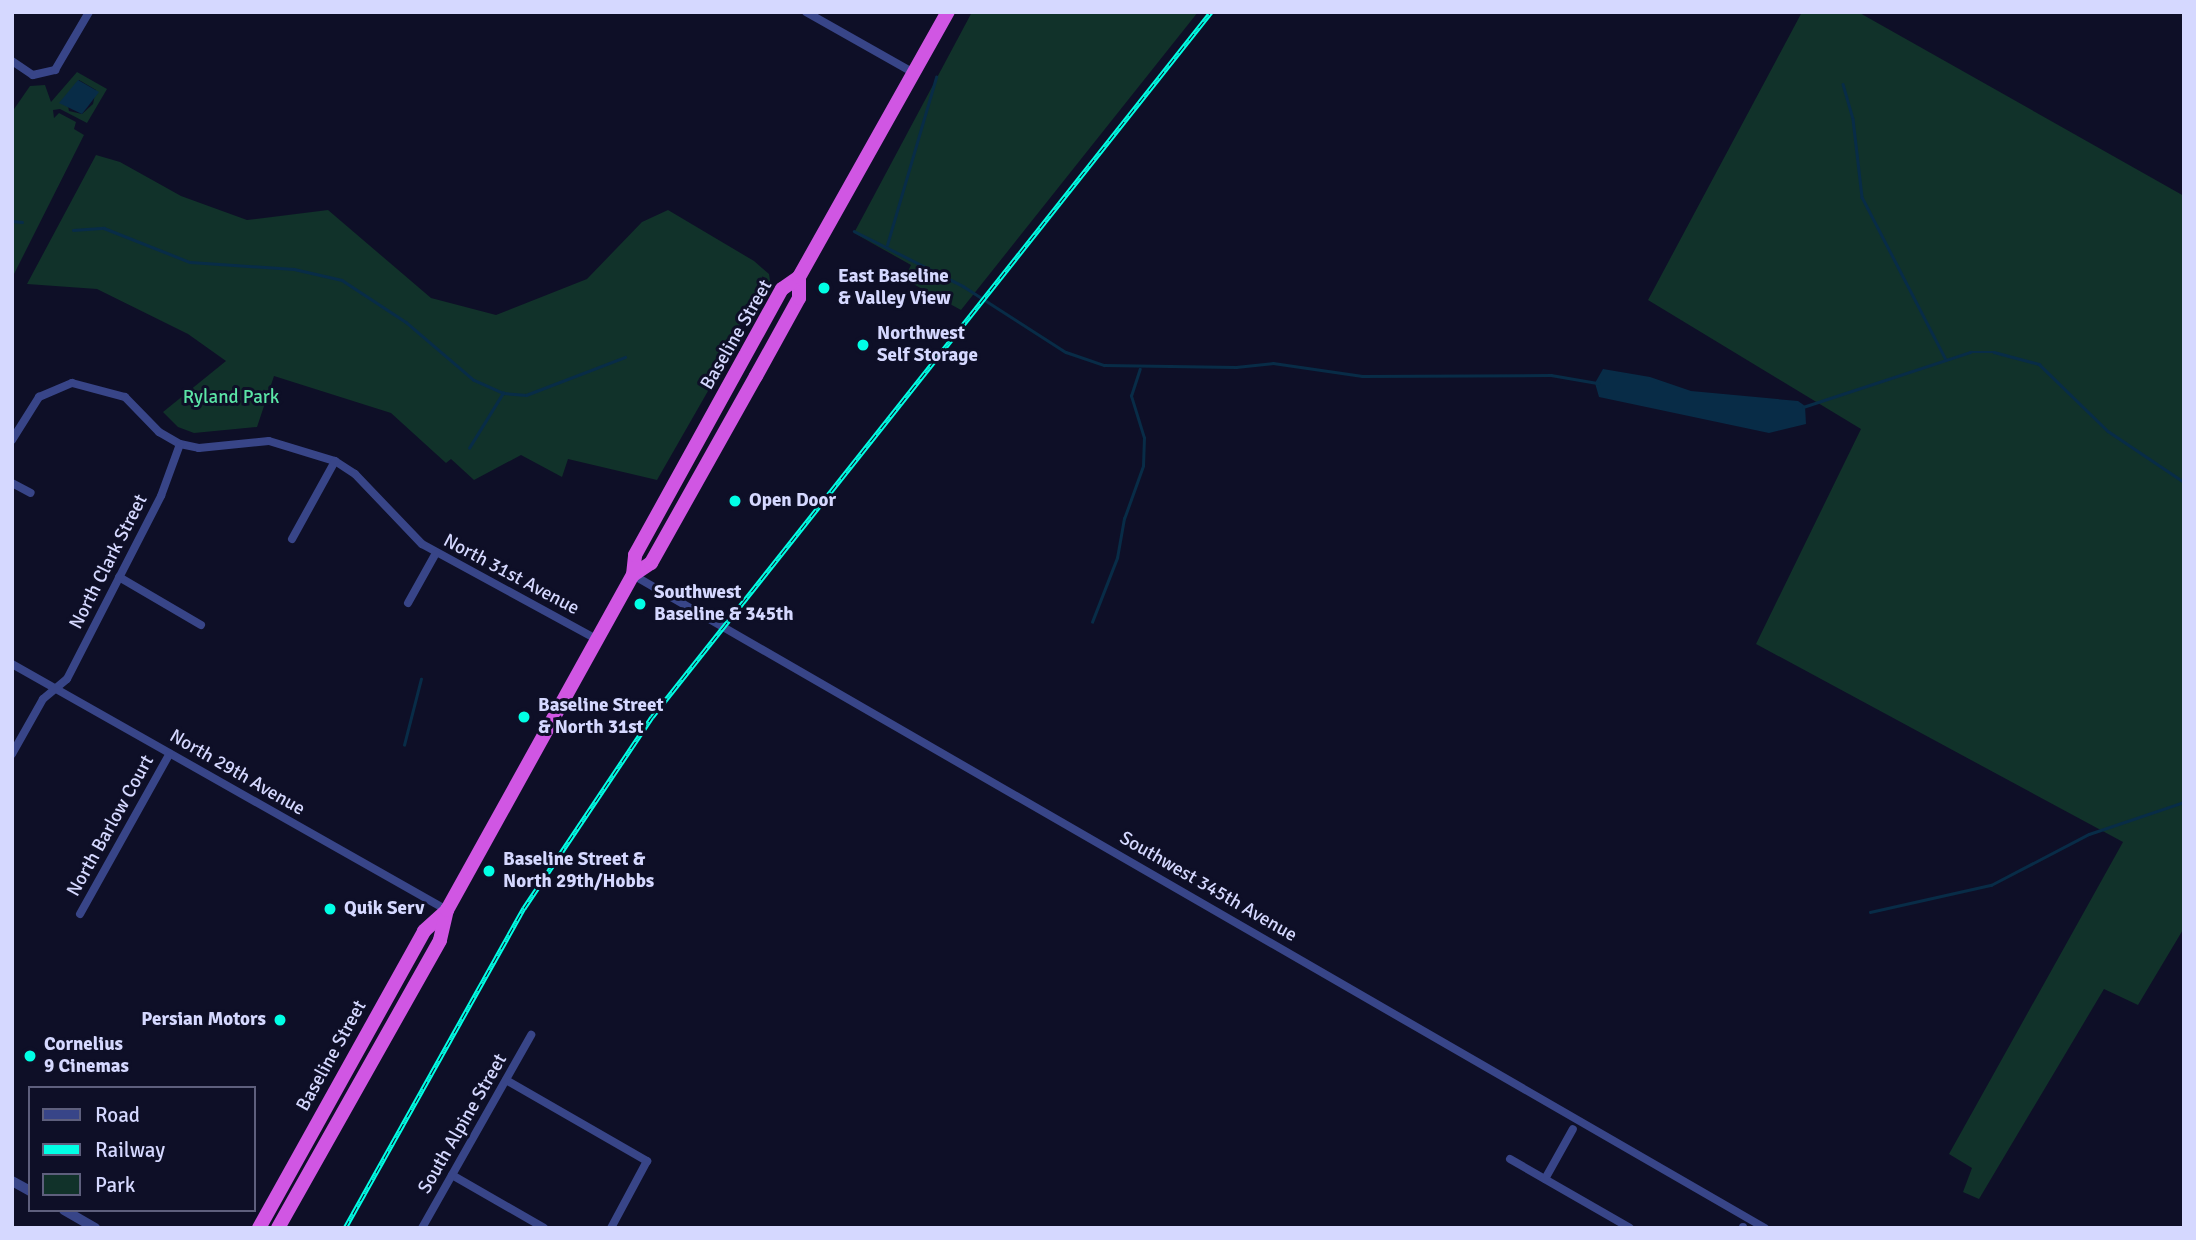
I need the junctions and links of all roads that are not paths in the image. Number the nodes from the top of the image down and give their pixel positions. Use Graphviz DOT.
graph roads {
  1 [pos="89,12"];
  2 [pos="806,12"];
  3 [pos="948,12"];
  4 [pos="12,61"];
  5 [pos="914,73"];
  6 [pos="12,440"];
  7 [pos="180,444"];
  8 [pos="335,461"];
  9 [pos="12,483"];
  10 [pos="31,493"];
  11 [pos="292,539"];
  12 [pos="436,553"];
  13 [pos="633,575"];
  14 [pos="119,577"];
  15 [pos="408,603"];
  16 [pos="201,625"];
  17 [pos="598,640"];
  18 [pos="12,664"];
  19 [pos="56,689"];
  20 [pos="170,753"];
  21 [pos="12,754"];
  22 [pos="447,910"];
  23 [pos="80,914"];
  24 [pos="531,1035"];
  25 [pos="506,1080"];
  26 [pos="1573,1129"];
  27 [pos="1510,1159"];
  28 [pos="452,1175"];
  29 [pos="1545,1179"];
  30 [pos="12,1181"];
  31 [pos="28,1190"];
  32 [pos="67,1212"];
  33 [pos="95,1228"];
  34 [pos="259,1228"];
  35 [pos="278,1228"];
  36 [pos="422,1228"];
  37 [pos="544,1228"];
  38 [pos="611,1228"];
  39 [pos="1630,1228"];
  40 [pos="1765,1228"];
  1 -- 4 [label="street"];
  2 -- 5 [label="street"];
  3 -- 5 [label="highway, Baseline Street"];
  5 -- 13 [label="highway, Baseline Street"];
  6 -- 7 [label="street"];
  7 -- 8 [label="street, North 31st Avenue"];
  7 -- 14 [label="street, North Clark Street"];
  8 -- 11 [label="street"];
  8 -- 12 [label="street, North 31st Avenue"];
  9 -- 10 [label="street"];
  12 -- 15 [label="street"];
  12 -- 17 [label="street, North 31st Avenue"];
  13 -- 17 [label="highway, Baseline Street"];
  13 -- 40 [label="street, Southwest 345th Avenue"];
  14 -- 16 [label="street"];
  14 -- 19 [label="street, North Clark Street"];
  17 -- 22 [label="highway, Baseline Street"];
  18 -- 19 [label="street, North 29th Avenue"];
  19 -- 20 [label="street, North 29th Avenue"];
  19 -- 21 [label="street, North Clark Street"];
  20 -- 22 [label="street, North 29th Avenue"];
  20 -- 23 [label="street, North Barlow Court"];
  22 -- 34 [label="highway, Baseline Street"];
  22 -- 35 [label="highway, Baseline Street"];
  24 -- 25 [label="street, South Alpine Street"];
  25 -- 28 [label="street, South Alpine Street"];
  25 -- 38 [label="street"];
  26 -- 29 [label="street"];
  27 -- 29 [label="street"];
  28 -- 36 [label="street, South Alpine Street"];
  28 -- 37 [label="street"];
  29 -- 39 [label="street"];
  30 -- 31 [label="street"];
  32 -- 33 [label="street"];
}
